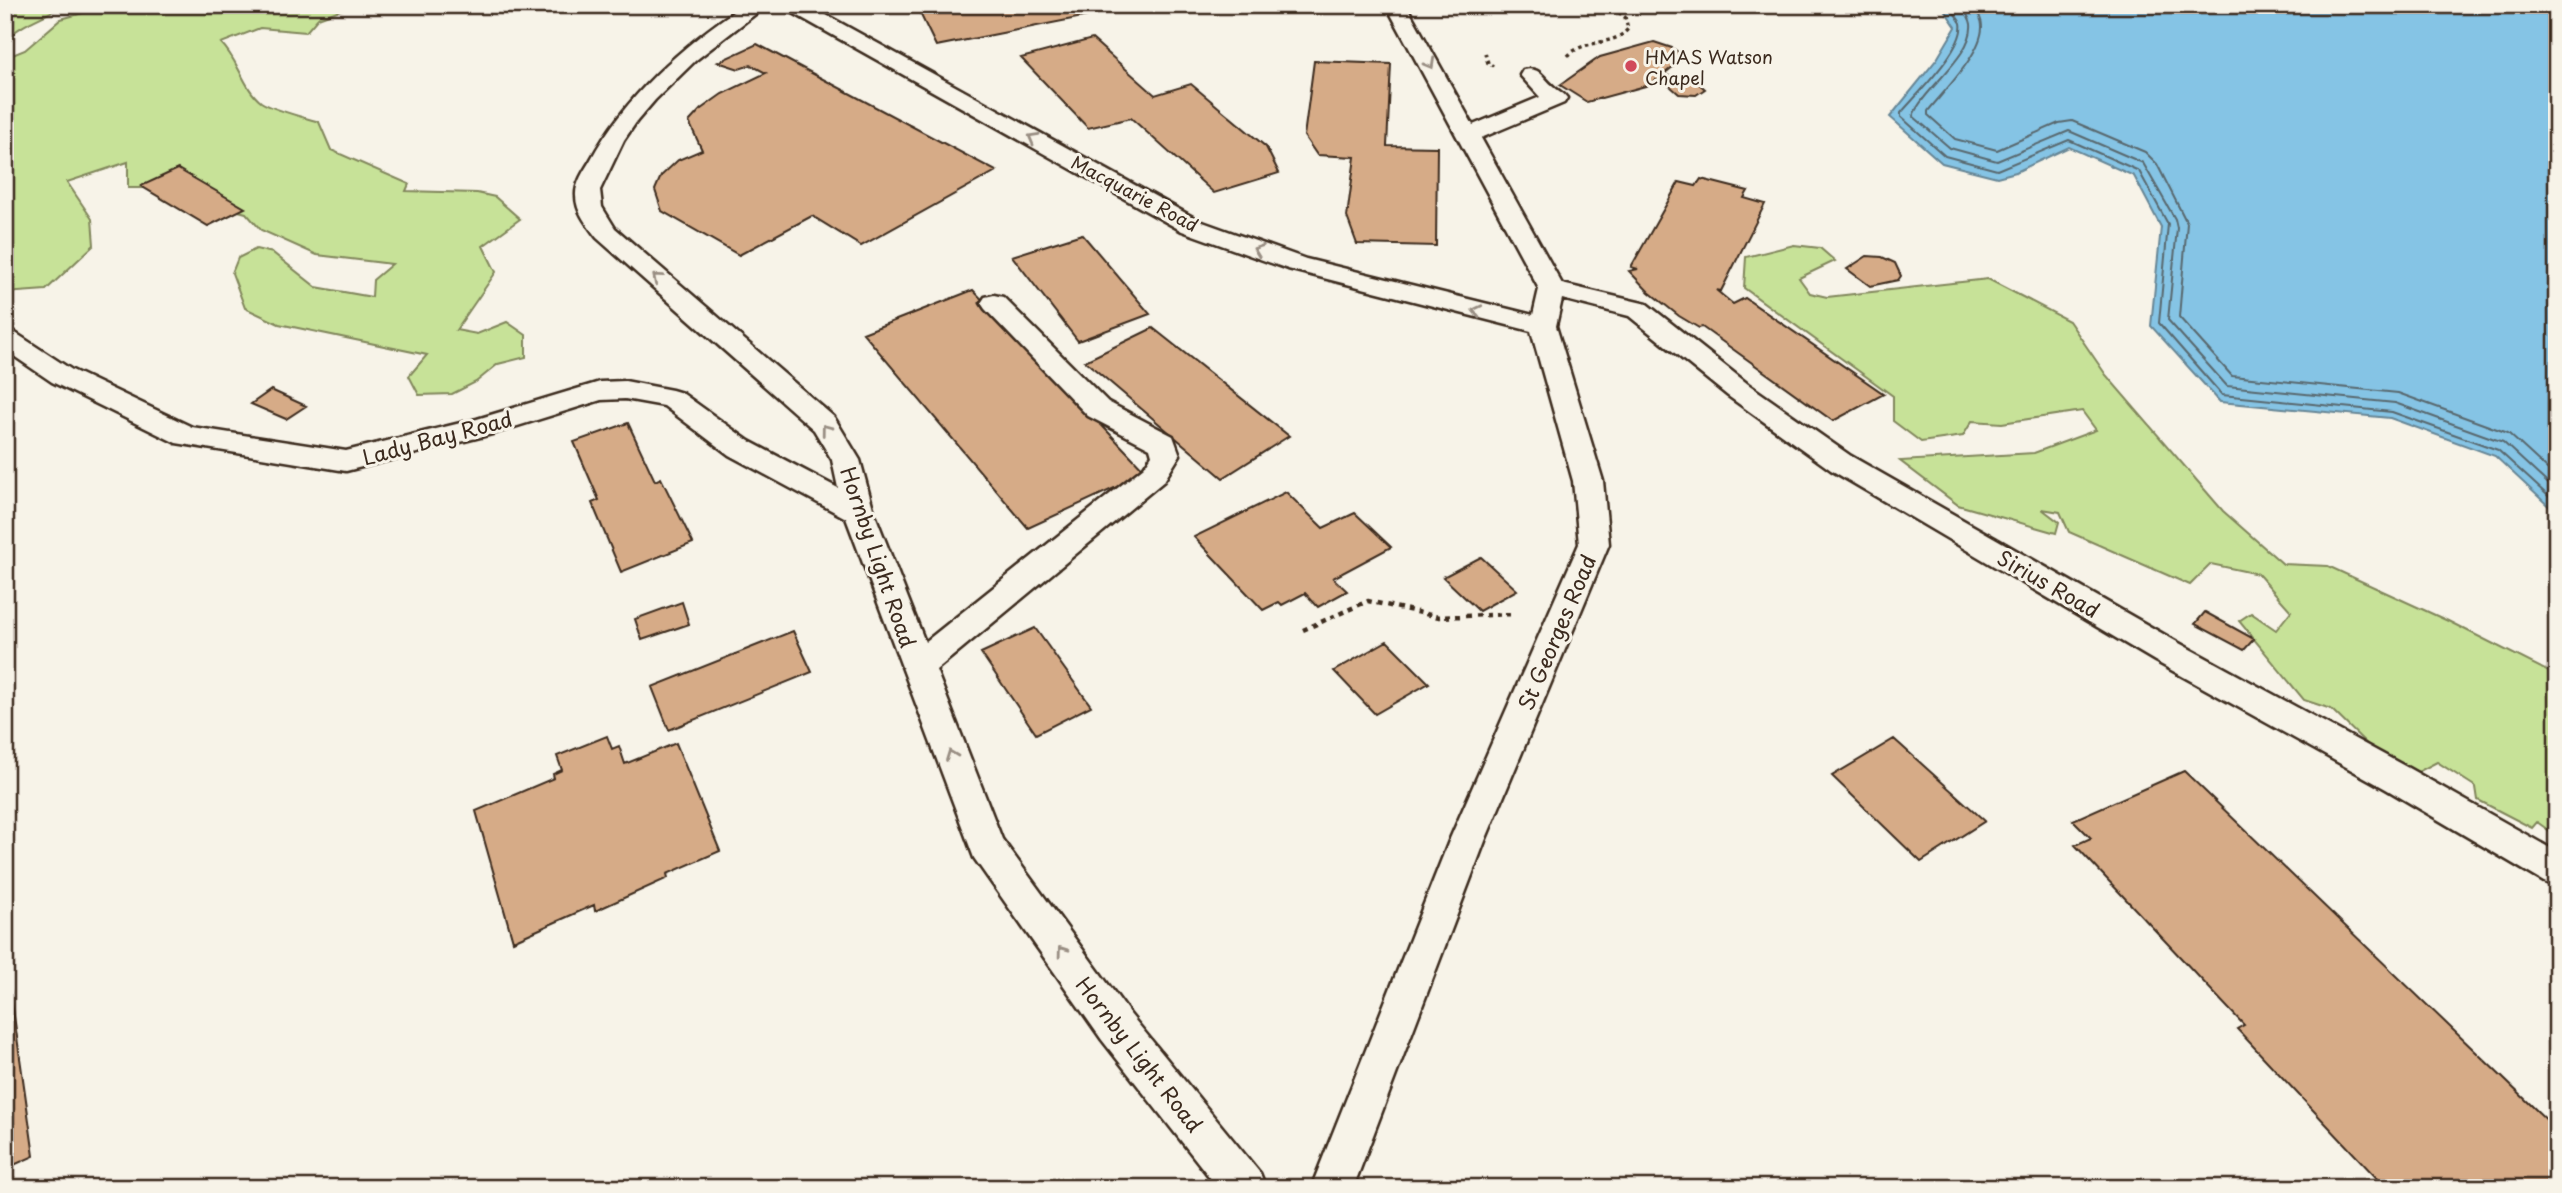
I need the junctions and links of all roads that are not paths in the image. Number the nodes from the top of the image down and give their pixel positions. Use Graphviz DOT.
graph roads {
  1 [pos="757,5"];
  2 [pos="793,5"];
  3 [pos="1396,5"];
  4 [pos="1531,75"];
  5 [pos="1469,135"];
  6 [pos="1552,289"];
  7 [pos="994,303"];
  8 [pos="1543,326"];
  9 [pos="5,338"];
  10 [pos="859,512"];
  11 [pos="917,667"];
  12 [pos="2557,871"];
  13 [pos="1245,1188"];
  14 [pos="1332,1188"];
  10 -- 1 [label="lane, Hornby Light Road, one-way"];
  8 -- 2 [label="lane, Macquarie Road, one-way"];
  3 -- 5 [label="lane, one-way"];
  4 -- 5 [label="lane"];
  5 -- 6 [label="lane"];
  6 -- 8 [label="lane, St Georges Road"];
  6 -- 12 [label="lane, Sirius Road"];
  7 -- 11 [label="lane"];
  8 -- 14 [label="lane, St Georges Road"];
  9 -- 10 [label="lane, Lady Bay Road"];
  10 -- 11 [label="lane, Hornby Light Road"];
  13 -- 11 [label="lane, Hornby Light Road, one-way"];
}
